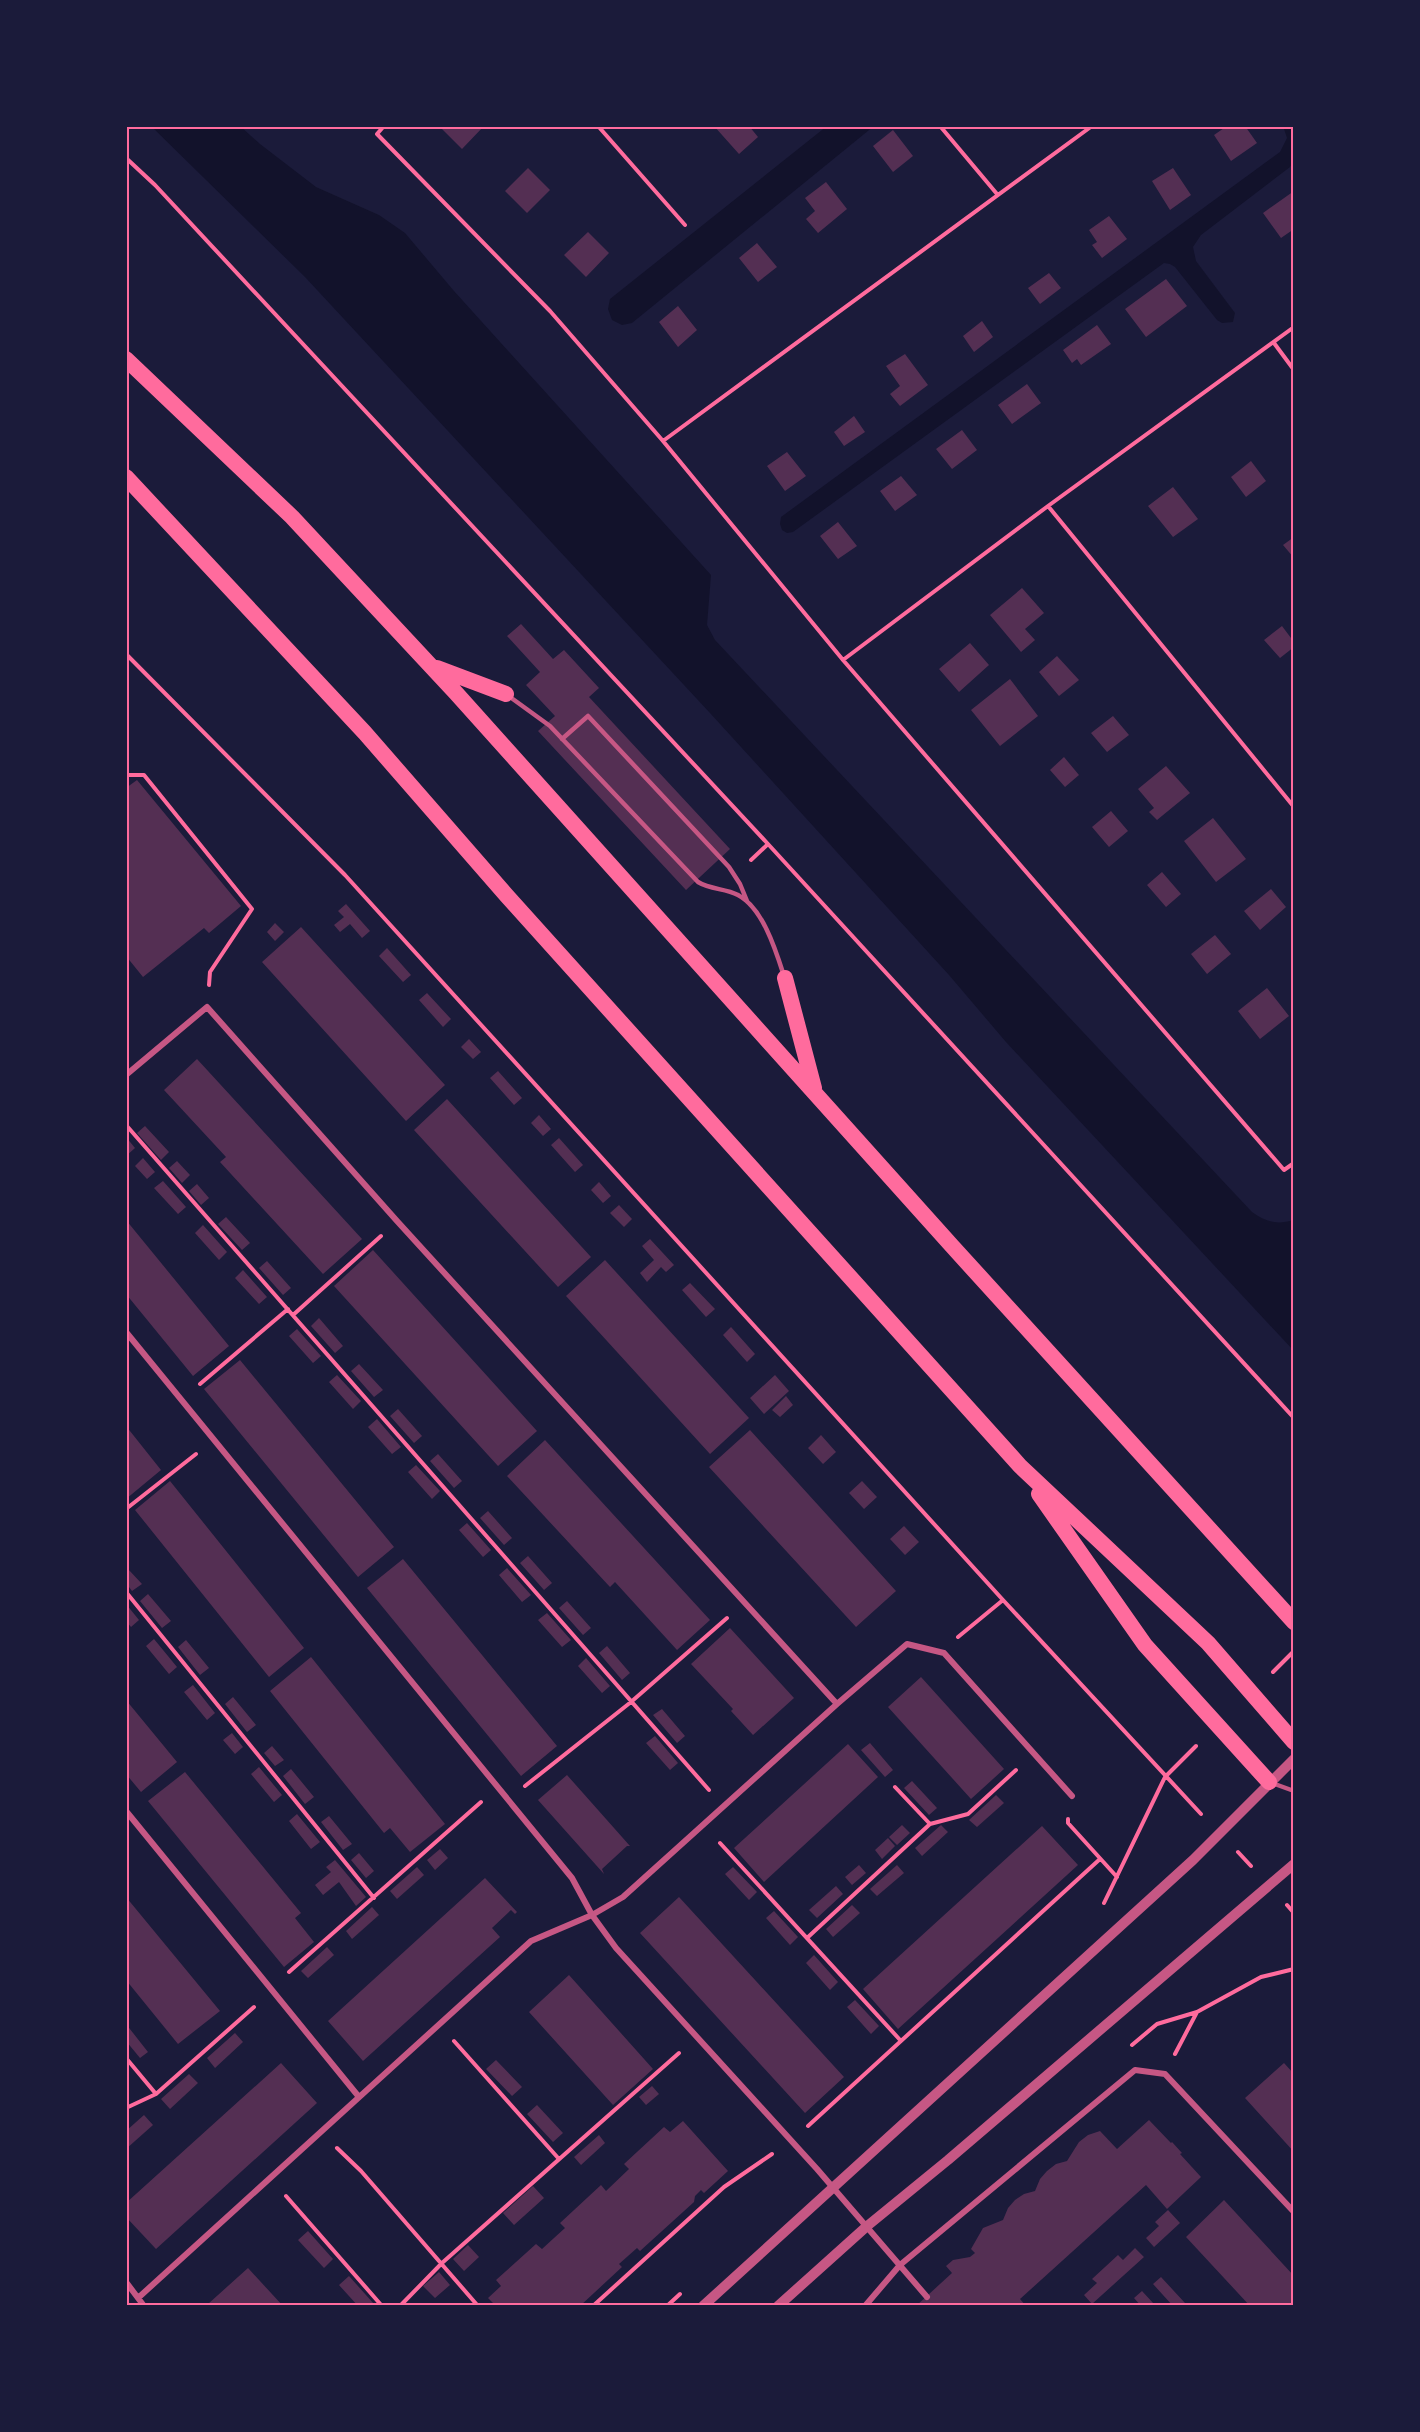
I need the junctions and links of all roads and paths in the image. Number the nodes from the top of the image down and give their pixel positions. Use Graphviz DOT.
graph roads {
  1 [pos="384,126"];
  2 [pos="598,126"];
  3 [pos="940,126"];
  4 [pos="1092,126"];
  5 [pos="126,158"];
  6 [pos="998,194"];
  7 [pos="685,225"];
  8 [pos="1294,327"];
  9 [pos="1274,343"];
  10 [pos="126,359"];
  11 [pos="1294,370"];
  12 [pos="663,441"];
  13 [pos="126,477"];
  14 [pos="1048,506"];
  15 [pos="126,654"];
  16 [pos="424,659"];
  17 [pos="843,660"];
  18 [pos="506,694"];
  19 [pos="562,739"];
  20 [pos="126,775"];
  21 [pos="1294,807"];
  22 [pos="747,901"];
  23 [pos="785,978"];
  24 [pos="207,1006"];
  25 [pos="126,1075"];
  26 [pos="815,1092"];
  27 [pos="126,1125"];
  28 [pos="1294,1163"];
  29 [pos="397,1221"];
  30 [pos="288,1310"];
  31 [pos="292,1315"];
  32 [pos="126,1332"];
  33 [pos="181,1400"];
  34 [pos="1294,1418"];
  35 [pos="214,1440"];
  36 [pos="1020,1466"];
  37 [pos="126,1509"];
  38 [pos="126,1592"];
  39 [pos="1003,1600"];
  40 [pos="746,1602"];
  41 [pos="1294,1622"];
  42 [pos="944,1653"];
  43 [pos="632,1702"];
  44 [pos="837,1704"];
  45 [pos="1294,1742"];
  46 [pos="1033,1753"];
  47 [pos="1294,1759"];
  48 [pos="1165,1777"];
  49 [pos="1269,1782"];
  50 [pos="498,1787"];
  51 [pos="895,1787"];
  52 [pos="1294,1791"];
  53 [pos="1072,1796"];
  54 [pos="508,1800"];
  55 [pos="724,1807"];
  56 [pos="126,1811"];
  57 [pos="930,1824"];
  58 [pos="703,1825"];
  59 [pos="1220,1833"];
  60 [pos="1100,1859"];
  61 [pos="1294,1863"];
  62 [pos="1117,1877"];
  63 [pos="1269,1885"];
  64 [pos="374,1898"];
  65 [pos="1102,1907"];
  66 [pos="1294,1913"];
  67 [pos="592,1915"];
  68 [pos="807,1938"];
  69 [pos="1294,1969"];
  70 [pos="271,1988"];
  71 [pos="439,2025"];
  72 [pos="697,2036"];
  73 [pos="901,2041"];
  74 [pos="126,2058"];
  75 [pos="1165,2074"];
  76 [pos="156,2094"];
  77 [pos="359,2097"];
  78 [pos="126,2108"];
  79 [pos="321,2132"];
  80 [pos="791,2142"];
  81 [pos="559,2159"];
  82 [pos="270,2178"];
  83 [pos="834,2189"];
  84 [pos="1294,2212"];
  85 [pos="866,2227"];
  86 [pos="442,2264"];
  87 [pos="900,2265"];
  88 [pos="126,2282"];
  89 [pos="684,2290"];
  90 [pos="927,2297"];
  91 [pos="138,2298"];
  92 [pos="144,2306"];
  93 [pos="382,2306"];
  94 [pos="400,2306"];
  95 [pos="478,2306"];
  96 [pos="593,2306"];
  97 [pos="667,2306"];
  98 [pos="703,2306"];
  99 [pos="778,2306"];
  100 [pos="865,2306"];
  1 -- 12 [label="path"];
  2 -- 7 [label="path"];
  3 -- 6 [label="path"];
  4 -- 6 [label="path"];
  5 -- 34 [label="path"];
  6 -- 12 [label="path"];
  8 -- 9 [label="path"];
  9 -- 11 [label="path"];
  9 -- 14 [label="path"];
  10 -- 16 [label="highway"];
  12 -- 17 [label="path"];
  13 -- 36 [label="highway"];
  14 -- 17 [label="path"];
  14 -- 21 [label="path"];
  15 -- 39 [label="path"];
  16 -- 18 [label="highway"];
  16 -- 26 [label="highway"];
  17 -- 28 [label="path"];
  18 -- 19 [label="lane"];
  19 -- 22 [label="lane"];
  19 -- 22 [label="lane"];
  20 -- 24 [label="path"];
  22 -- 23 [label="lane"];
  23 -- 26 [label="highway"];
  24 -- 25 [label="street"];
  24 -- 29 [label="street"];
  26 -- 41 [label="highway"];
  27 -- 30 [label="path"];
  29 -- 31 [label="path"];
  29 -- 40 [label="street"];
  30 -- 31 [label="path"];
  30 -- 33 [label="path"];
  31 -- 43 [label="path"];
  32 -- 33 [label="street"];
  33 -- 35 [label="street"];
  35 -- 37 [label="path"];
  35 -- 50 [label="street"];
  36 -- 45 [label="highway"];
  36 -- 49 [label="highway"];
  38 -- 64 [label="path"];
  39 -- 42 [label="path"];
  39 -- 48 [label="path"];
  40 -- 43 [label="path"];
  40 -- 44 [label="street"];
  42 -- 44 [label="street"];
  42 -- 46 [label="street"];
  43 -- 54 [label="path"];
  43 -- 55 [label="path"];
  44 -- 55 [label="street"];
  46 -- 53 [label="street"];
  46 -- 57 [label="path"];
  47 -- 49 [label="street"];
  48 -- 59 [label="path"];
  48 -- 62 [label="path"];
  49 -- 52 [label="lane"];
  49 -- 59 [label="street"];
  50 -- 54 [label="street"];
  50 -- 64 [label="path"];
  51 -- 57 [label="path"];
  53 -- 60 [label="path"];
  54 -- 67 [label="street"];
  55 -- 58 [label="street"];
  56 -- 70 [label="street"];
  57 -- 68 [label="path"];
  58 -- 67 [label="street"];
  58 -- 68 [label="path"];
  59 -- 63 [label="path"];
  59 -- 83 [label="street"];
  60 -- 62 [label="path"];
  60 -- 73 [label="path"];
  61 -- 63 [label="street"];
  62 -- 65 [label="path"];
  63 -- 66 [label="path"];
  63 -- 85 [label="street"];
  64 -- 70 [label="path"];
  67 -- 71 [label="street"];
  67 -- 72 [label="street"];
  68 -- 73 [label="path"];
  69 -- 75 [label="path"];
  70 -- 76 [label="path"];
  70 -- 77 [label="street"];
  71 -- 77 [label="street"];
  71 -- 81 [label="path"];
  72 -- 80 [label="street"];
  72 -- 81 [label="path"];
  73 -- 80 [label="path"];
  74 -- 76 [label="path"];
  75 -- 84 [label="street"];
  75 -- 87 [label="street"];
  76 -- 78 [label="path"];
  77 -- 79 [label="street"];
  79 -- 82 [label="street"];
  79 -- 86 [label="path"];
  80 -- 83 [label="street"];
  80 -- 96 [label="path"];
  81 -- 86 [label="path"];
  82 -- 91 [label="street"];
  82 -- 93 [label="path"];
  83 -- 85 [label="street"];
  83 -- 98 [label="street"];
  85 -- 87 [label="street"];
  85 -- 99 [label="street"];
  86 -- 94 [label="path"];
  86 -- 95 [label="path"];
  87 -- 90 [label="street"];
  87 -- 100 [label="street"];
  88 -- 91 [label="street"];
  89 -- 97 [label="path"];
  91 -- 92 [label="street"];
}
